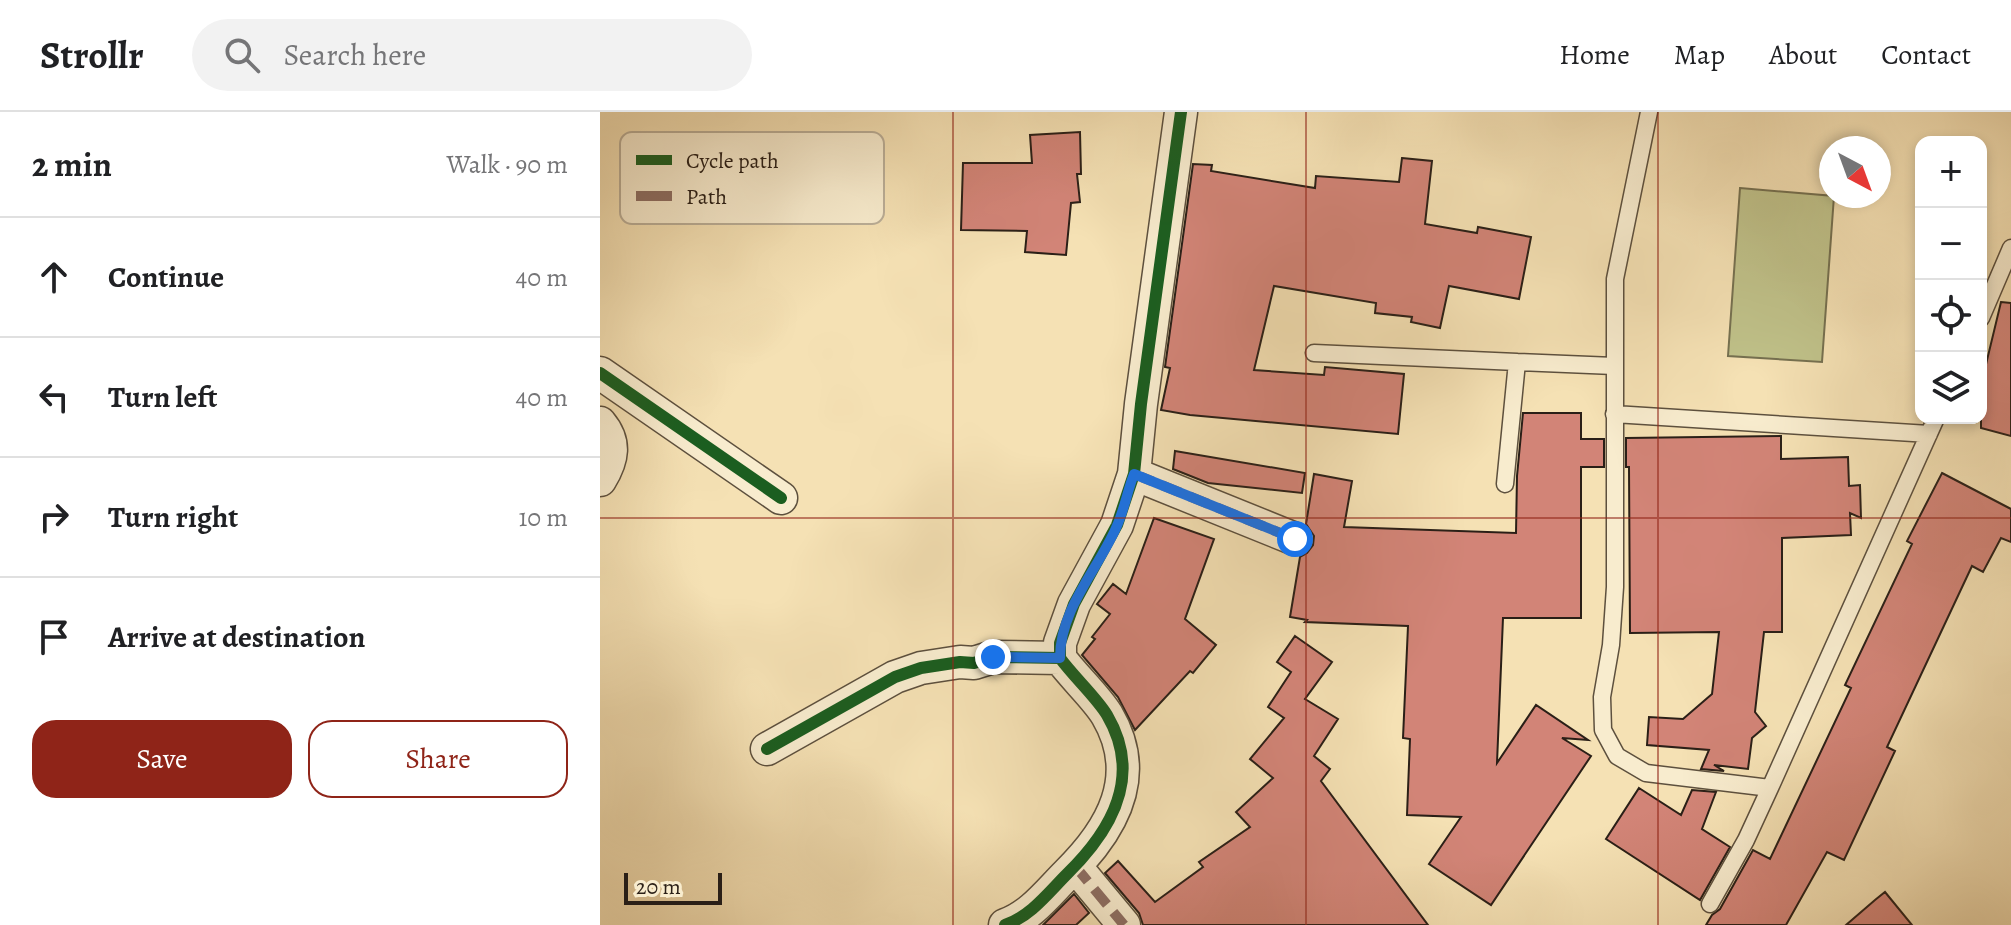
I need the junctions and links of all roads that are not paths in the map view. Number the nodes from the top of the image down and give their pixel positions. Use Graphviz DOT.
graph roads {
  1 [pos="1181,112"];
  2 [pos="1649,112"];
  3 [pos="2011,248"];
  4 [pos="1987,304"];
  5 [pos="1314,353"];
  6 [pos="1517,362"];
  7 [pos="1614,366"];
  8 [pos="600,373"];
  9 [pos="1614,414"];
  10 [pos="600,423"];
  11 [pos="1933,424"];
  12 [pos="1929,434"];
  13 [pos="1134,474"];
  14 [pos="600,480"];
  15 [pos="1505,484"];
  16 [pos="781,498"];
  17 [pos="1295,539"];
  18 [pos="1060,658"];
  19 [pos="767,749"];
  20 [pos="1770,788"];
  21 [pos="1075,866"];
  22 [pos="1710,904"];
  23 [pos="1005,925"];
  24 [pos="1124,925"];
  1 -- 13 [label="street"];
  2 -- 7 [label="lane"];
  3 -- 4 [label="lane"];
  5 -- 6 [label="lane"];
  6 -- 7 [label="lane"];
  6 -- 15 [label="lane"];
  7 -- 9 [label="lane"];
  8 -- 16 [label="street"];
  9 -- 12 [label="lane"];
  9 -- 20 [label="lane"];
  10 -- 14 [label="street"];
  11 -- 12 [label="lane"];
  12 -- 20 [label="lane"];
  13 -- 17 [label="street"];
  13 -- 18 [label="street"];
  18 -- 19 [label="street"];
  18 -- 21 [label="street"];
  20 -- 22 [label="lane"];
  21 -- 23 [label="street"];
  21 -- 24 [label="street"];
}
